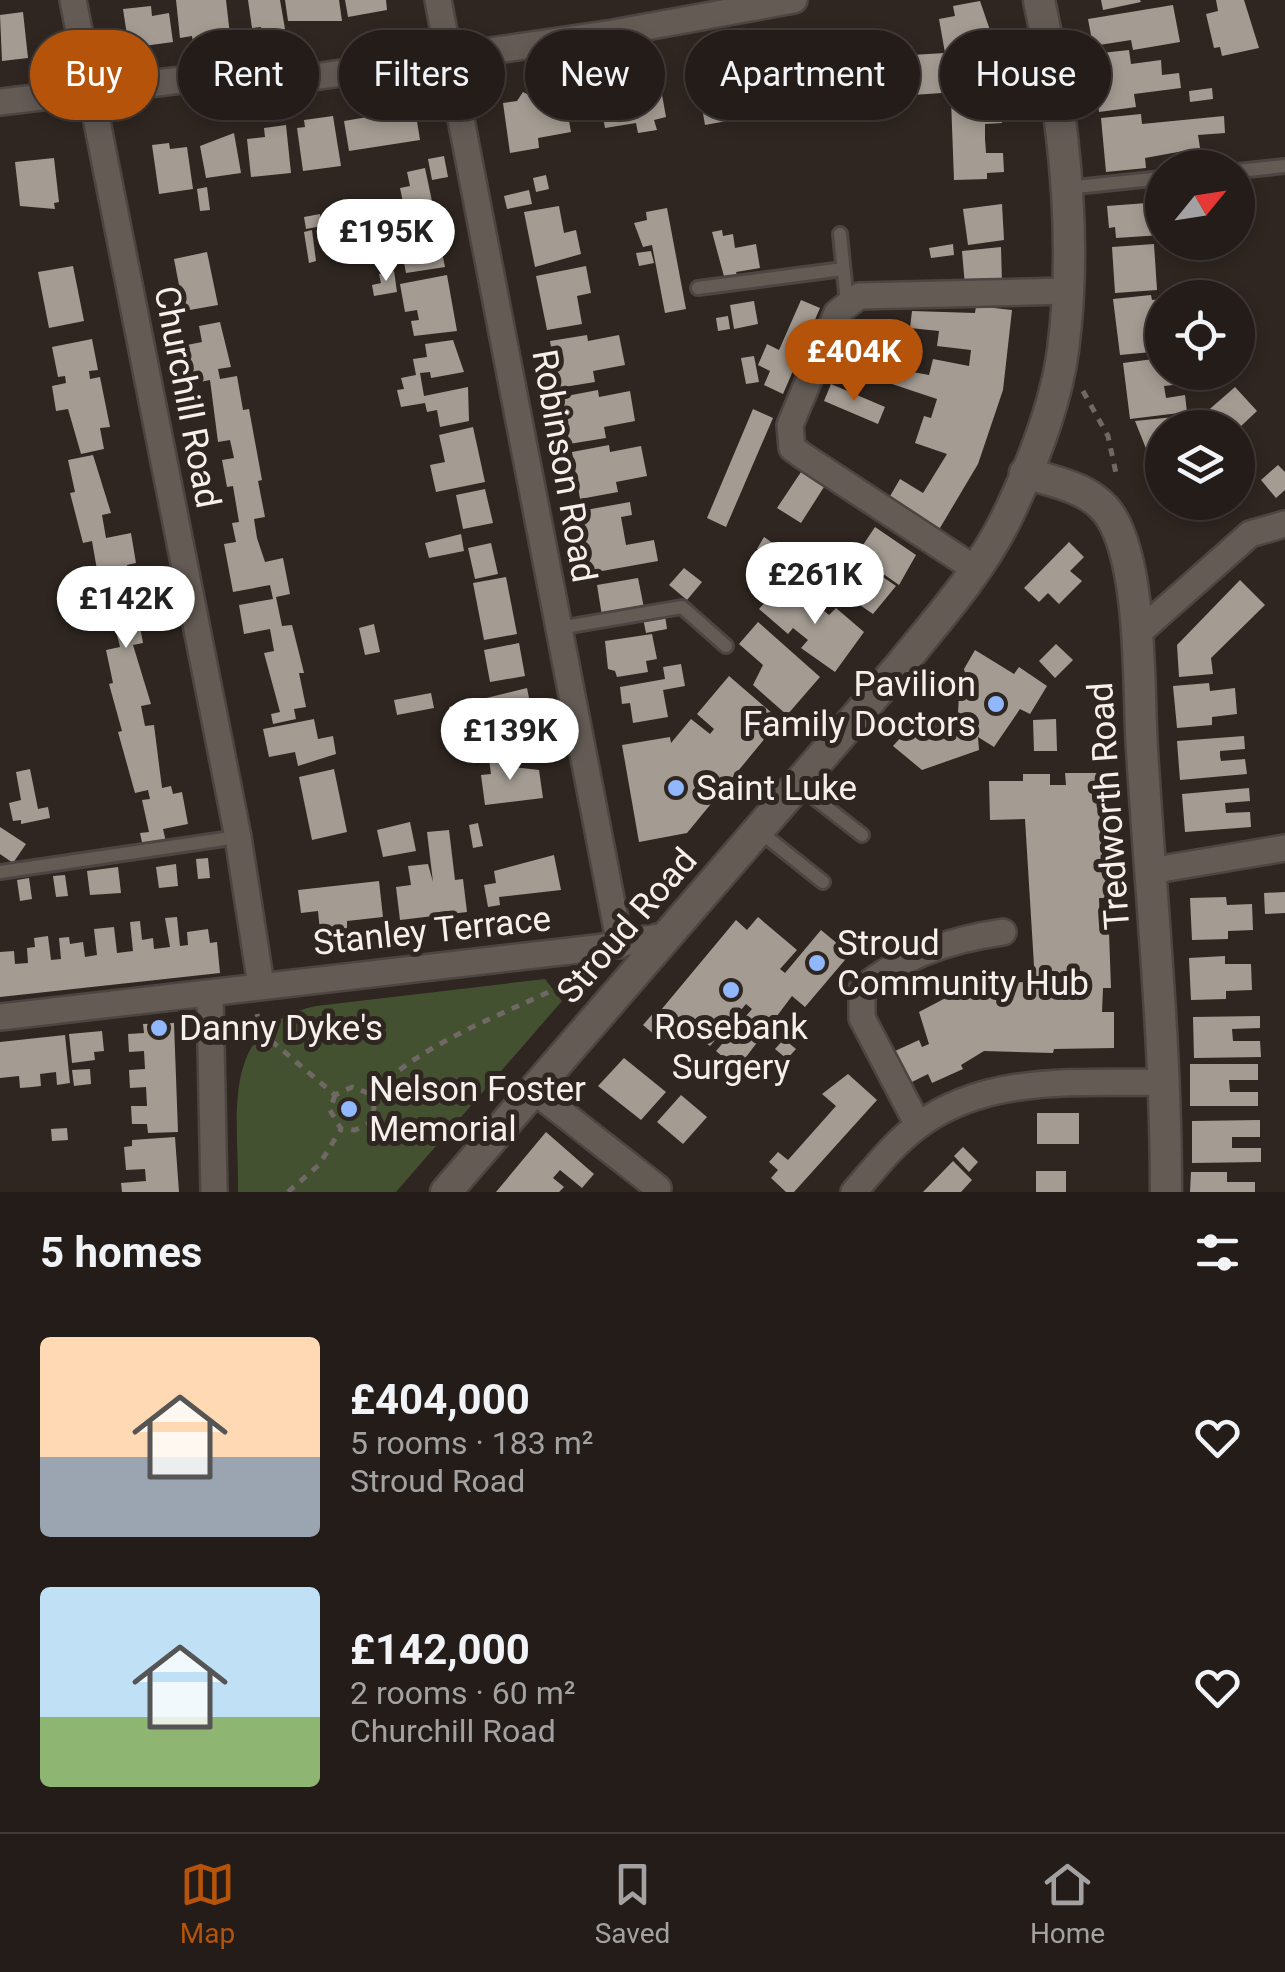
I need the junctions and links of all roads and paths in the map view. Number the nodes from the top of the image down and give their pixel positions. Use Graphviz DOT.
graph roads {
  1 [pos="794,0"];
  2 [pos="1039,0"];
  3 [pos="505,49"];
  4 [pos="339,74"];
  5 [pos="158,85"];
  6 [pos="30,99"];
  7 [pos="0,102"];
  8 [pos="96,120"];
  9 [pos="462,120"];
  10 [pos="1285,166"];
  11 [pos="1255,169"];
  12 [pos="1145,180"];
  13 [pos="1066,188"];
  14 [pos="840,234"];
  15 [pos="844,269"];
  16 [pos="698,288"];
  17 [pos="1066,291"];
  18 [pos="847,303"];
  19 [pos="1063,354"];
  20 [pos="1024,473"];
  21 [pos="1118,484"];
  22 [pos="1285,524"];
  23 [pos="975,568"];
  24 [pos="559,628"];
  25 [pos="1136,634"];
  26 [pos="726,646"];
  27 [pos="798,786"];
  28 [pos="760,831"];
  29 [pos="862,835"];
  30 [pos="238,837"];
  31 [pos="1285,848"];
  32 [pos="1150,870"];
  33 [pos="0,872"];
  34 [pos="822,882"];
  35 [pos="1003,932"];
  36 [pos="669,935"];
  37 [pos="608,946"];
  38 [pos="256,986"];
  39 [pos="210,995"];
  40 [pos="0,1017"];
  41 [pos="1166,1082"];
  42 [pos="533,1090"];
  43 [pos="371,1094"];
  44 [pos="335,1095"];
  45 [pos="918,1126"];
  46 [pos="341,1129"];
  47 [pos="658,1188"];
  48 [pos="214,1192"];
  49 [pos="288,1192"];
  50 [pos="446,1192"];
  51 [pos="854,1192"];
  52 [pos="1166,1192"];
  1 -- 3 [label="street"];
  2 -- 13 [label="main road, Stroud Road"];
  4 -- 5 [label="street"];
  6 -- 7 [label="street"];
  8 -- 30 [label="street, Churchill Road"];
  9 -- 24 [label="street, Robinson Road"];
  10 -- 11 [label="lane"];
  12 -- 13 [label="lane"];
  13 -- 17 [label="main road, Stroud Road"];
  14 -- 15 [label="lane"];
  15 -- 16 [label="lane"];
  15 -- 18 [label="lane"];
  17 -- 18 [label="street"];
  17 -- 19 [label="main road, Stroud Road"];
  18 -- 23 [label="street"];
  19 -- 20 [label="main road, Stroud Road"];
  19 -- 21 [label="path"];
  20 -- 23 [label="main road, Stroud Road"];
  20 -- 25 [label="main road, Tredworth Road"];
  22 -- 25 [label="street"];
  23 -- 27 [label="main road, Stroud Road"];
  24 -- 26 [label="lane"];
  24 -- 37 [label="street, Robinson Road"];
  25 -- 32 [label="main road, Tredworth Road"];
  27 -- 28 [label="main road, Stroud Road"];
  27 -- 29 [label="lane"];
  28 -- 34 [label="lane"];
  28 -- 36 [label="main road, Stroud Road"];
  30 -- 33 [label="lane"];
  30 -- 38 [label="street, Churchill Road"];
  31 -- 32 [label="street"];
  32 -- 41 [label="main road, Tredworth Road"];
  35 -- 45 [label="street"];
  36 -- 37 [label="street, Stanley Terrace"];
  36 -- 42 [label="main road, Stroud Road"];
  37 -- 38 [label="street, Stanley Terrace"];
  37 -- 43 [label="path"];
  38 -- 39 [label="street, Stanley Terrace"];
  38 -- 44 [label="path"];
  39 -- 40 [label="street, Stanley Terrace"];
  39 -- 48 [label="street"];
  41 -- 45 [label="street"];
  41 -- 52 [label="main road, Tredworth Road"];
  42 -- 47 [label="street"];
  42 -- 50 [label="main road, Stroud Road"];
  43 -- 44 [label="path"];
  43 -- 46 [label="path"];
  44 -- 46 [label="path"];
  45 -- 51 [label="street"];
  46 -- 49 [label="path"];
}
